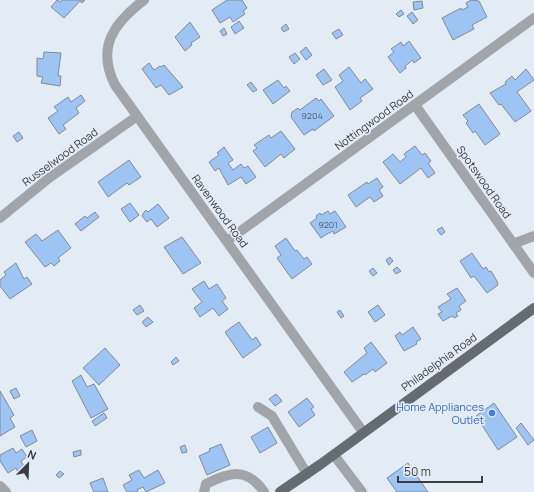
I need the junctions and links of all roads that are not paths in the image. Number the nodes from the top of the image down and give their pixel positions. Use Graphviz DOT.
graph roads {
  1 [pos="144,0"];
  2 [pos="534,18"];
  3 [pos="415,105"];
  4 [pos="136,117"];
  5 [pos="0,218"];
  6 [pos="534,236"];
  7 [pos="227,241"];
  8 [pos="513,244"];
  9 [pos="534,273"];
  10 [pos="534,309"];
  11 [pos="258,407"];
  12 [pos="363,432"];
  13 [pos="334,455"];
  14 [pos="307,474"];
  15 [pos="0,486"];
  16 [pos="6,492"];
  17 [pos="204,492"];
  18 [pos="264,492"];
  19 [pos="281,492"];
  20 [pos="362,492"];
  1 -- 4 [label="street, Ravenwood Road"];
  2 -- 3 [label="street, Nottingwood Road"];
  3 -- 7 [label="street, Nottingwood Road"];
  3 -- 8 [label="street, Spotswood Road"];
  4 -- 5 [label="street, Russelwood Road"];
  4 -- 7 [label="street, Ravenwood Road"];
  6 -- 8 [label="street"];
  7 -- 12 [label="street, Ravenwood Road"];
  8 -- 9 [label="street, Spotswood Road"];
  10 -- 12 [label="main road, Philadelphia Road"];
  11 -- 14 [label="street"];
  12 -- 13 [label="main road, Philadelphia Road"];
  13 -- 14 [label="main road, Philadelphia Road"];
  13 -- 20 [label="street"];
  14 -- 19 [label="main road, Philadelphia Road"];
  15 -- 16 [label="street"];
  17 -- 18 [label="street"];
}
